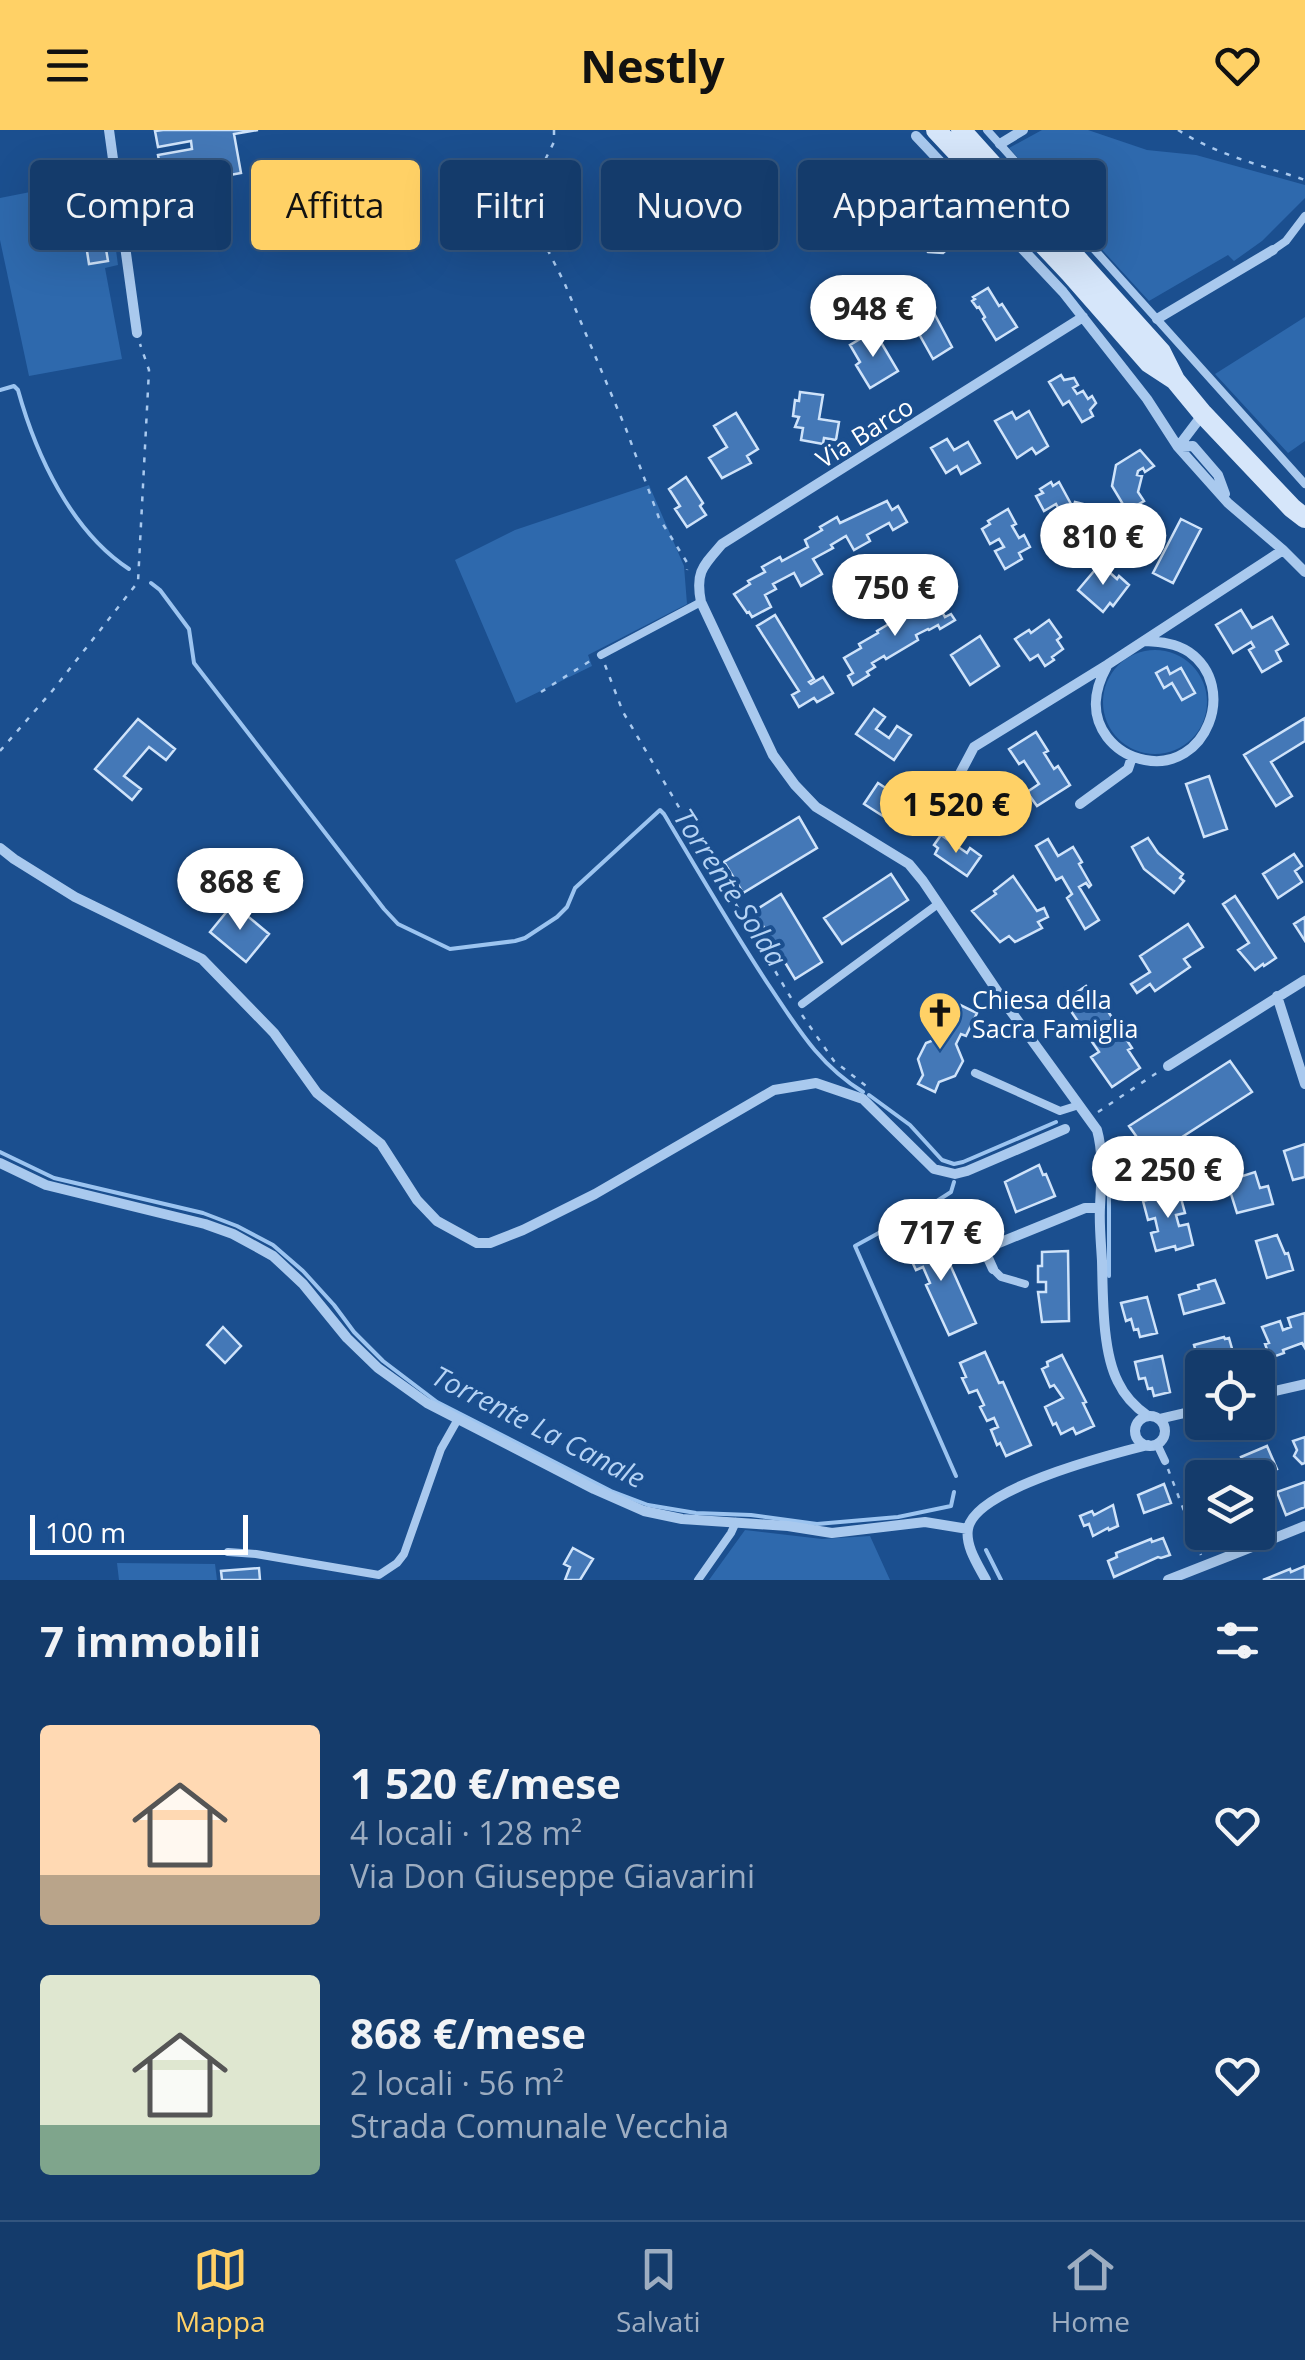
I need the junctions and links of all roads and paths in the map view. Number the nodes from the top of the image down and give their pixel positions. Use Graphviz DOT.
graph roads {
  1 [pos="109,130"];
  2 [pos="554,130"];
  3 [pos="961,130"];
  4 [pos="987,130"];
  5 [pos="1023,130"];
  6 [pos="1178,130"];
  7 [pos="926,133"];
  8 [pos="1000,144"];
  9 [pos="1305,180"];
  10 [pos="1305,216"];
  11 [pos="1272,250"];
  12 [pos="1083,317"];
  13 [pos="1157,319"];
  14 [pos="136,333"];
  15 [pos="1175,380"];
  16 [pos="1203,414"];
  17 [pos="1223,435"];
  18 [pos="1178,447"];
  19 [pos="1208,461"];
  20 [pos="1305,484"];
  21 [pos="1228,503"];
  22 [pos="1298,513"];
  23 [pos="1305,532"];
  24 [pos="1284,550"];
  25 [pos="1305,572"];
  26 [pos="687,574"];
  27 [pos="700,602"];
  28 [pos="1145,640"];
  29 [pos="601,655"];
  30 [pos="1108,665"];
  31 [pos="540,692"];
  32 [pos="0,751"];
  33 [pos="1132,758"];
  34 [pos="946,800"];
  35 [pos="1080,804"];
  36 [pos="0,848"];
  37 [pos="938,904"];
  38 [pos="1305,980"];
  39 [pos="1277,996"];
  40 [pos="802,1004"];
  41 [pos="1168,1066"];
  42 [pos="974,1072"];
  43 [pos="1305,1084"];
  44 [pos="864,1100"];
  45 [pos="1079,1105"];
  46 [pos="1088,1118"];
  47 [pos="1065,1128"];
  48 [pos="0,1164"];
  49 [pos="1100,1208"];
  50 [pos="993,1269"];
  51 [pos="1025,1284"];
  52 [pos="1305,1384"];
  53 [pos="1275,1391"];
  54 [pos="1132,1405"];
  55 [pos="1185,1413"];
  56 [pos="1154,1418"];
  57 [pos="458,1419"];
  58 [pos="1185,1419"];
  59 [pos="1136,1431"];
  60 [pos="1165,1432"];
  61 [pos="1153,1445"];
  62 [pos="1122,1452"];
  63 [pos="1165,1461"];
  64 [pos="736,1522"];
  65 [pos="1305,1526"];
  66 [pos="968,1529"];
  67 [pos="228,1552"];
  68 [pos="1204,1566"];
  69 [pos="377,1578"];
  70 [pos="698,1580"];
  71 [pos="986,1580"];
  72 [pos="1168,1580"];
  1 -- 14 [label="street"];
  2 -- 26 [label="path"];
  3 -- 15 [label="street"];
  4 -- 8 [label="lane"];
  5 -- 8 [label="street"];
  6 -- 9 [label="path"];
  7 -- 12 [label="street"];
  7 -- 15 [label="street"];
  8 -- 13 [label="lane"];
  10 -- 11 [label="lane"];
  11 -- 13 [label="street"];
  12 -- 18 [label="street"];
  12 -- 27 [label="street, Via Barco"];
  13 -- 20 [label="lane"];
  14 -- 32 [label="path"];
  15 -- 16 [label="street"];
  16 -- 17 [label="street"];
  16 -- 18 [label="street"];
  17 -- 19 [label="street"];
  17 -- 22 [label="street"];
  18 -- 19 [label="street"];
  18 -- 21 [label="street"];
  19 -- 21 [label="street"];
  21 -- 24 [label="street"];
  22 -- 23 [label="street"];
  24 -- 25 [label="street"];
  24 -- 28 [label="street"];
  27 -- 29 [label="lane"];
  27 -- 37 [label="street"];
  28 -- 30 [label="street"];
  28 -- 33 [label="street"];
  29 -- 31 [label="path"];
  29 -- 44 [label="path"];
  30 -- 33 [label="street"];
  30 -- 34 [label="street"];
  33 -- 35 [label="street"];
  36 -- 44 [label="street"];
  37 -- 40 [label="lane"];
  37 -- 45 [label="street"];
  38 -- 39 [label="street"];
  39 -- 41 [label="street"];
  39 -- 43 [label="street"];
  41 -- 46 [label="path"];
  42 -- 45 [label="lane"];
  44 -- 47 [label="street"];
  45 -- 46 [label="street"];
  46 -- 49 [label="street"];
  48 -- 57 [label="street"];
  49 -- 50 [label="street"];
  49 -- 54 [label="street"];
  50 -- 51 [label="lane"];
  52 -- 53 [label="street"];
  54 -- 56 [label="street"];
  54 -- 59 [label="street"];
  55 -- 56 [label="street"];
  56 -- 59 [label="street"];
  56 -- 60 [label="street"];
  57 -- 64 [label="street"];
  57 -- 69 [label="lane"];
  58 -- 60 [label="street"];
  59 -- 61 [label="street"];
  59 -- 62 [label="street"];
  60 -- 61 [label="street"];
  61 -- 62 [label="street"];
  61 -- 63 [label="lane"];
  62 -- 66 [label="street"];
  63 -- 68 [label="path"];
  64 -- 66 [label="street"];
  64 -- 70 [label="lane"];
  65 -- 68 [label="street"];
  66 -- 71 [label="street"];
  67 -- 69 [label="lane"];
  68 -- 72 [label="street"];
}
